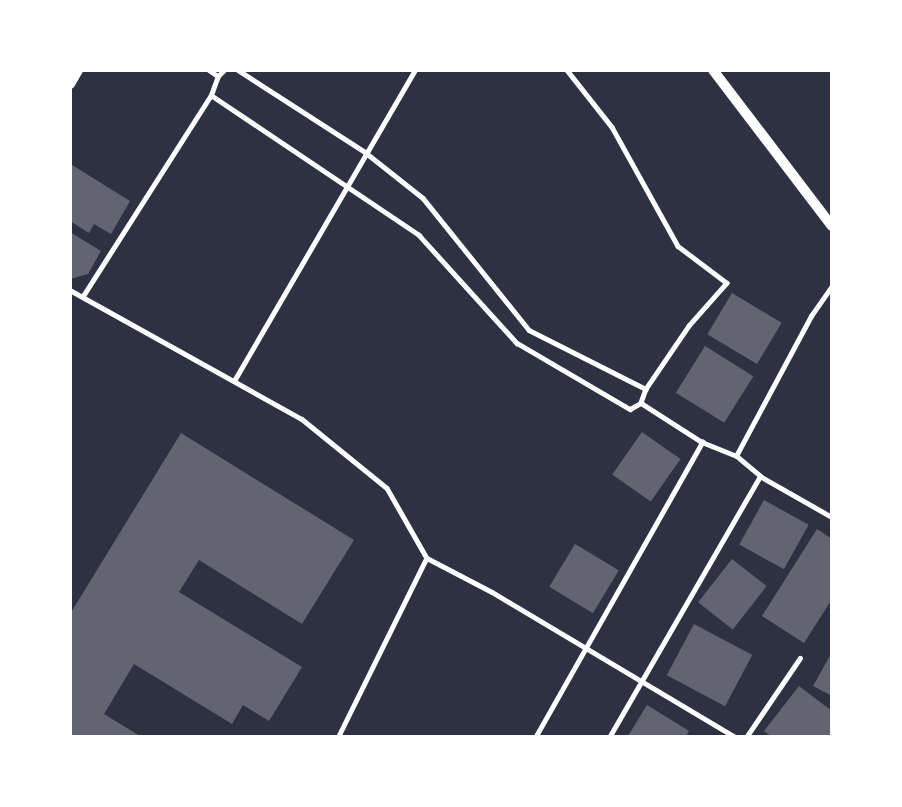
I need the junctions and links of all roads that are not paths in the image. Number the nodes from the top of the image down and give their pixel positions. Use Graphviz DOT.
graph roads {
  1 [pos="78,70"];
  2 [pos="209,70"];
  3 [pos="224,70"];
  4 [pos="238,70"];
  5 [pos="415,70"];
  6 [pos="567,70"];
  7 [pos="713,70"];
  8 [pos="218,76"];
  9 [pos="70,84"];
  10 [pos="211,95"];
  11 [pos="365,152"];
  12 [pos="351,186"];
  13 [pos="831,226"];
  14 [pos="831,286"];
  15 [pos="70,290"];
  16 [pos="83,296"];
  17 [pos="234,381"];
  18 [pos="646,389"];
  19 [pos="641,403"];
  20 [pos="702,442"];
  21 [pos="736,456"];
  22 [pos="760,476"];
  23 [pos="831,517"];
  24 [pos="427,558"];
  25 [pos="588,649"];
  26 [pos="800,658"];
  27 [pos="642,681"];
  28 [pos="339,736"];
  29 [pos="536,736"];
  30 [pos="610,736"];
  31 [pos="734,736"];
  32 [pos="747,736"];
  1 -- 9 [label="street"];
  2 -- 8 [label="lane"];
  3 -- 8 [label="lane"];
  4 -- 11 [label="lane"];
  5 -- 11 [label="lane"];
  6 -- 18 [label="lane"];
  7 -- 13 [label="street"];
  8 -- 10 [label="lane"];
  10 -- 12 [label="lane"];
  10 -- 16 [label="lane"];
  11 -- 12 [label="lane"];
  11 -- 18 [label="lane"];
  12 -- 17 [label="lane"];
  12 -- 19 [label="lane"];
  14 -- 21 [label="lane"];
  15 -- 16 [label="lane"];
  16 -- 17 [label="lane"];
  17 -- 24 [label="lane"];
  18 -- 19 [label="lane"];
  19 -- 20 [label="lane"];
  20 -- 21 [label="lane"];
  20 -- 25 [label="lane"];
  21 -- 22 [label="lane"];
  22 -- 23 [label="lane"];
  22 -- 27 [label="lane"];
  24 -- 25 [label="lane"];
  24 -- 28 [label="lane"];
  25 -- 27 [label="lane"];
  25 -- 29 [label="lane"];
  26 -- 32 [label="lane"];
  27 -- 30 [label="lane"];
  27 -- 31 [label="lane"];
}
